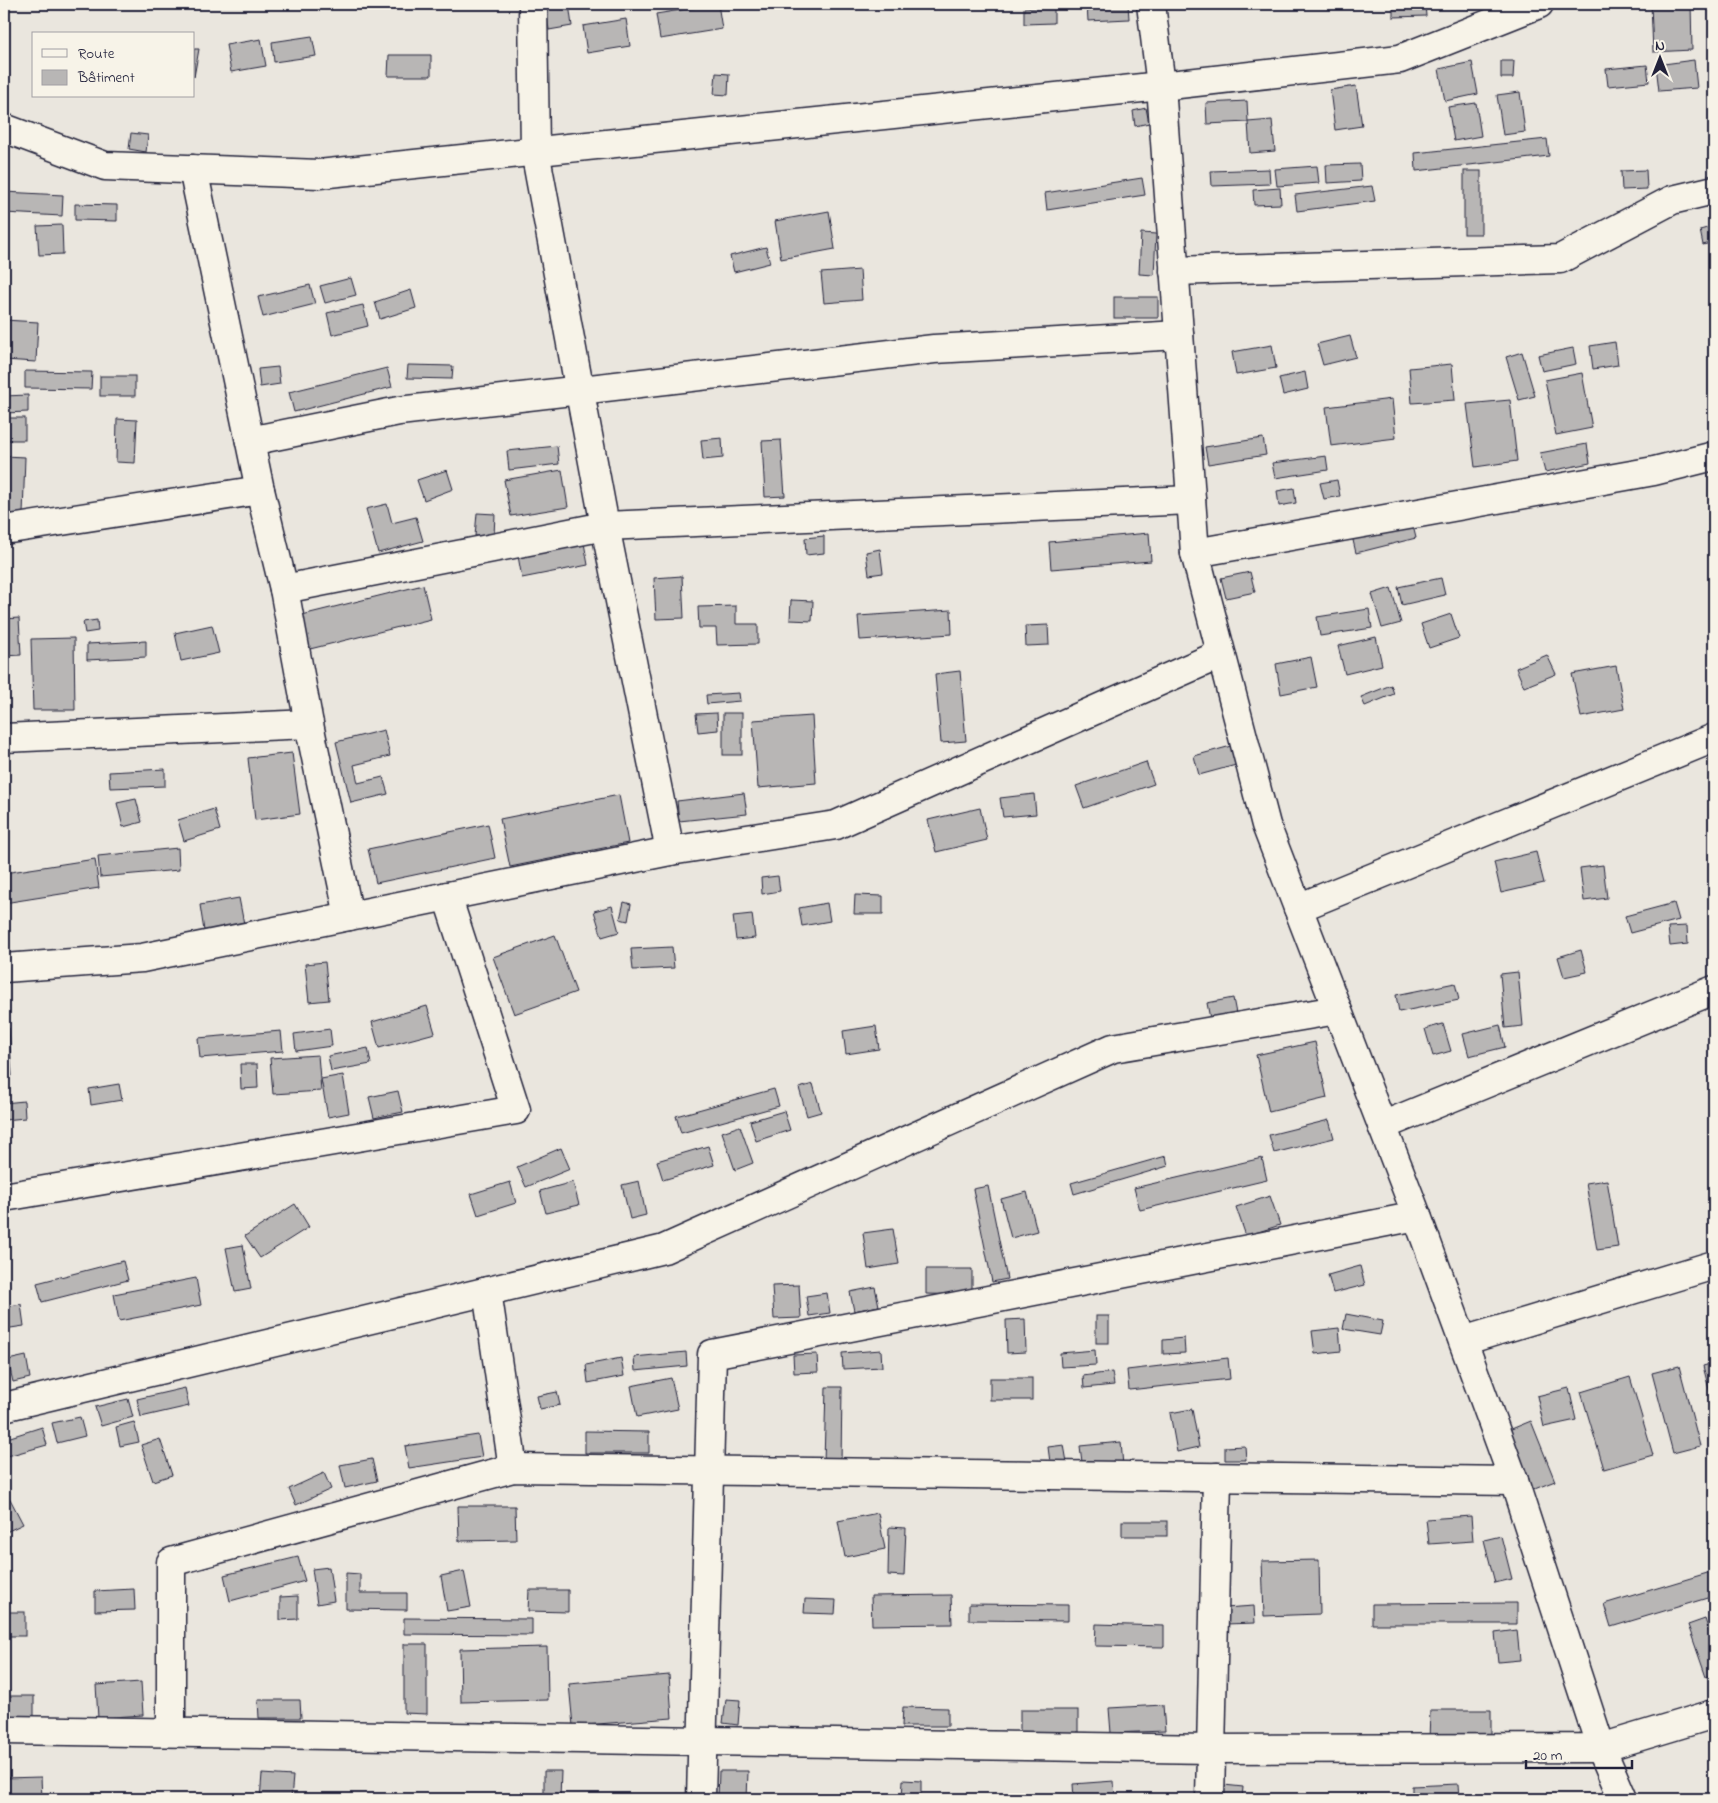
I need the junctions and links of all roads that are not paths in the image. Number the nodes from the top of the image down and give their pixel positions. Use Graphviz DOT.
graph roads {
  1 [pos="533,4"];
  2 [pos="1151,4"];
  3 [pos="1539,4"];
  4 [pos="1161,86"];
  5 [pos="4,128"];
  6 [pos="535,151"];
  7 [pos="193,169"];
  8 [pos="1714,190"];
  9 [pos="1174,271"];
  10 [pos="1179,335"];
  11 [pos="581,390"];
  12 [pos="250,441"];
  13 [pos="1714,456"];
  14 [pos="260,490"];
  15 [pos="1191,500"];
  16 [pos="605,526"];
  17 [pos="4,530"];
  18 [pos="1195,553"];
  19 [pos="284,589"];
  20 [pos="1221,654"];
  21 [pos="309,724"];
  22 [pos="4,738"];
  23 [pos="1714,738"];
  24 [pos="670,851"];
  25 [pos="446,896"];
  26 [pos="1298,908"];
  27 [pos="349,916"];
  28 [pos="4,968"];
  29 [pos="1714,990"];
  30 [pos="1337,1010"];
  31 [pos="1382,1126"];
  32 [pos="4,1197"];
  33 [pos="1417,1216"];
  34 [pos="1714,1265"];
  35 [pos="487,1291"];
  36 [pos="1463,1341"];
  37 [pos="4,1407"];
  38 [pos="513,1468"];
  39 [pos="710,1470"];
  40 [pos="1217,1477"];
  41 [pos="1514,1481"];
  42 [pos="1714,1714"];
  43 [pos="4,1730"];
  44 [pos="171,1732"];
  45 [pos="703,1741"];
  46 [pos="1601,1748"];
  47 [pos="1210,1749"];
  48 [pos="701,1799"];
  49 [pos="1210,1799"];
  50 [pos="1623,1799"];
  1 -- 6 [label="street"];
  2 -- 4 [label="street"];
  3 -- 4 [label="street"];
  4 -- 6 [label="street"];
  4 -- 9 [label="street"];
  5 -- 7 [label="street"];
  6 -- 7 [label="street"];
  6 -- 11 [label="street"];
  7 -- 12 [label="street"];
  8 -- 9 [label="street"];
  9 -- 10 [label="street"];
  10 -- 11 [label="street"];
  10 -- 15 [label="street"];
  11 -- 12 [label="street"];
  11 -- 16 [label="street"];
  12 -- 14 [label="street"];
  13 -- 18 [label="street"];
  14 -- 17 [label="street"];
  14 -- 19 [label="street"];
  15 -- 16 [label="street"];
  15 -- 18 [label="street"];
  16 -- 19 [label="street"];
  16 -- 24 [label="street"];
  18 -- 20 [label="street"];
  19 -- 21 [label="street"];
  20 -- 24 [label="street"];
  20 -- 26 [label="street"];
  21 -- 22 [label="street"];
  21 -- 27 [label="street"];
  23 -- 26 [label="street"];
  24 -- 25 [label="street"];
  25 -- 27 [label="street"];
  25 -- 32 [label="street"];
  26 -- 30 [label="street"];
  27 -- 28 [label="street"];
  29 -- 31 [label="street"];
  30 -- 31 [label="street"];
  30 -- 35 [label="street"];
  31 -- 33 [label="street"];
  33 -- 36 [label="street"];
  33 -- 39 [label="street"];
  34 -- 36 [label="street"];
  35 -- 37 [label="street"];
  35 -- 38 [label="street"];
  36 -- 41 [label="street"];
  38 -- 39 [label="street"];
  38 -- 44 [label="street"];
  39 -- 40 [label="street"];
  39 -- 45 [label="street"];
  40 -- 41 [label="street"];
  40 -- 47 [label="street"];
  41 -- 46 [label="street"];
  42 -- 46 [label="street"];
  43 -- 44 [label="street"];
  44 -- 45 [label="street"];
  45 -- 47 [label="street"];
  45 -- 48 [label="street"];
  46 -- 47 [label="street"];
  46 -- 50 [label="street"];
  47 -- 49 [label="street"];
}
